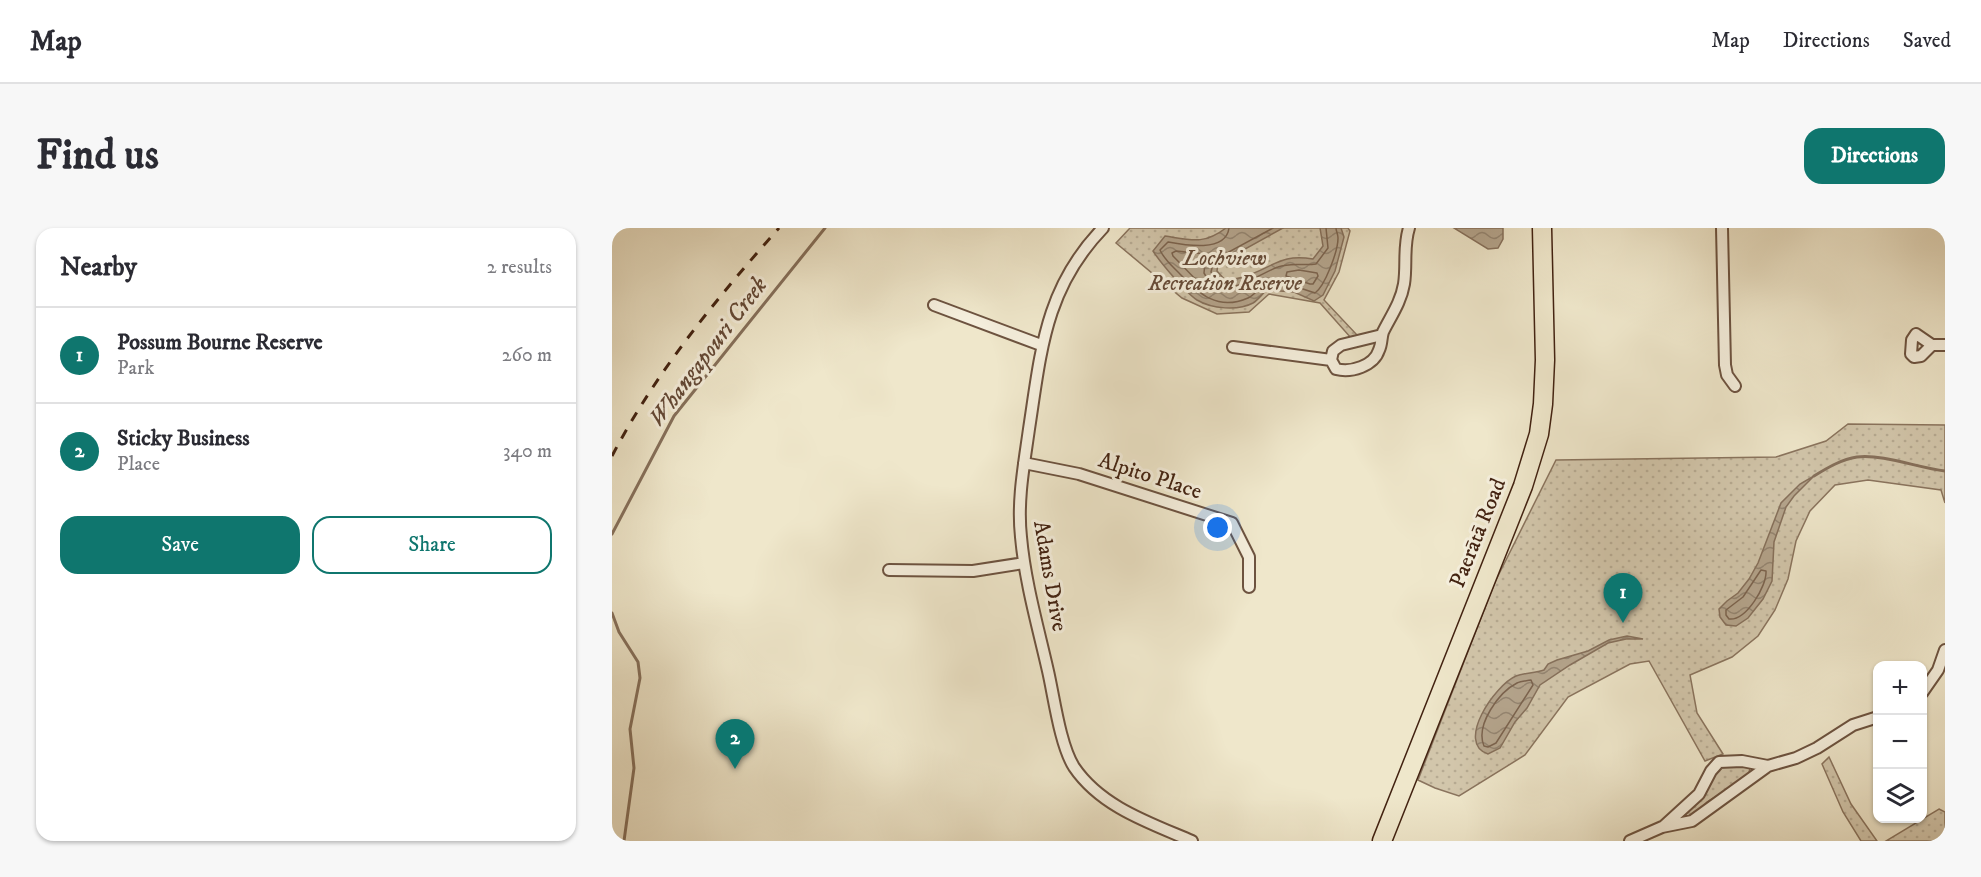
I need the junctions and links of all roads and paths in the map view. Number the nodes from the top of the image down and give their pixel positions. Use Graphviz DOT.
graph roads {
  1 [pos="1103,228"];
  2 [pos="1409,228"];
  3 [pos="1542,228"];
  4 [pos="1722,228"];
  5 [pos="934,305"];
  6 [pos="1382,335"];
  7 [pos="1041,345"];
  8 [pos="1932,345"];
  9 [pos="1945,345"];
  10 [pos="1233,348"];
  11 [pos="1330,360"];
  12 [pos="1735,386"];
  13 [pos="1024,463"];
  14 [pos="1024,563"];
  15 [pos="889,570"];
  16 [pos="1249,586"];
  17 [pos="1945,650"];
  18 [pos="1927,687"];
  19 [pos="1873,719"];
  20 [pos="1768,766"];
  21 [pos="1662,827"];
  22 [pos="1385,834"];
  23 [pos="1192,841"];
  24 [pos="1630,841"];
  1 -- 7 [label="street, Adams Drive"];
  2 -- 6 [label="street"];
  3 -- 22 [label="main road, Paerātā Road"];
  4 -- 12 [label="street"];
  5 -- 7 [label="street"];
  6 -- 11 [label="street"];
  6 -- 11 [label="street"];
  7 -- 13 [label="street, Adams Drive"];
  8 -- 9 [label="street"];
  10 -- 11 [label="street"];
  13 -- 14 [label="street, Adams Drive"];
  13 -- 16 [label="street, Alpito Place"];
  14 -- 15 [label="street"];
  14 -- 23 [label="street, Adams Drive"];
  17 -- 18 [label="street"];
  19 -- 20 [label="street"];
  20 -- 21 [label="street"];
  20 -- 21 [label="street"];
  21 -- 24 [label="street"];
}
